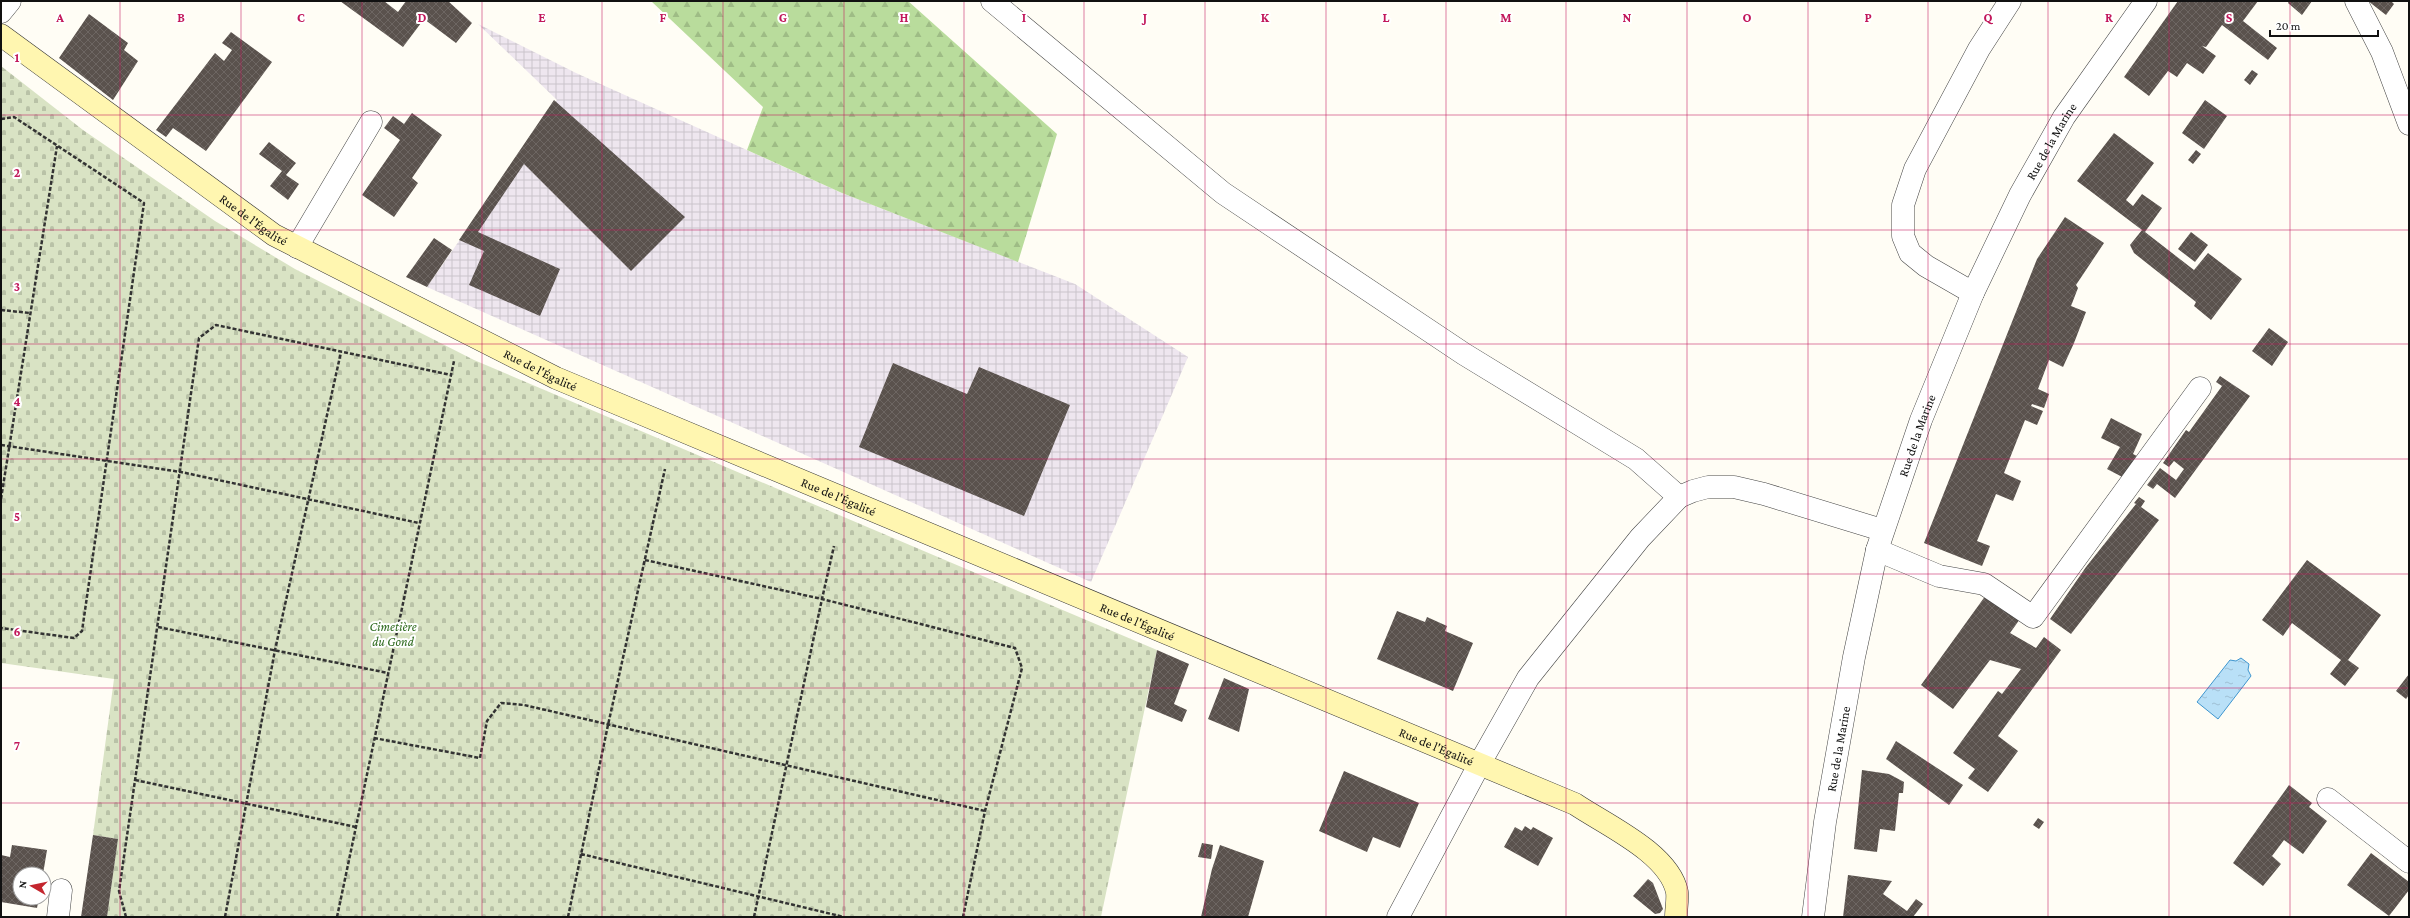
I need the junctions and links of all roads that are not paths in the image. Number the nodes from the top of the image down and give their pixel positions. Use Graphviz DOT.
graph roads {
  1 [pos="10,1"];
  2 [pos="992,1"];
  3 [pos="2010,1"];
  4 [pos="2146,1"];
  5 [pos="2356,1"];
  6 [pos="1,12"];
  7 [pos="1,35"];
  8 [pos="371,122"];
  9 [pos="2409,124"];
  10 [pos="298,247"];
  11 [pos="1973,294"];
  12 [pos="2200,388"];
  13 [pos="1679,497"];
  14 [pos="1882,530"];
  15 [pos="1877,550"];
  16 [pos="1480,763"];
  17 [pos="2328,799"];
  18 [pos="2409,862"];
  19 [pos="61,890"];
  20 [pos="58,917"];
  21 [pos="1398,917"];
  22 [pos="1676,917"];
  23 [pos="1813,917"];
  1 -- 6 [label="street"];
  2 -- 13 [label="street"];
  3 -- 11 [label="street"];
  4 -- 11 [label="street, Rue de la Marine"];
  5 -- 9 [label="street"];
  7 -- 10 [label="street, Rue de l'Égalité"];
  8 -- 10 [label="street"];
  10 -- 16 [label="street, Rue de l'Égalité"];
  11 -- 14 [label="street, Rue de la Marine"];
  12 -- 15 [label="street"];
  13 -- 14 [label="street"];
  13 -- 16 [label="street"];
  14 -- 15 [label="street, Rue de la Marine"];
  15 -- 23 [label="street, Rue de la Marine"];
  16 -- 21 [label="street"];
  16 -- 22 [label="street, Rue de l'Égalité"];
  17 -- 18 [label="street"];
  19 -- 20 [label="street"];
}
